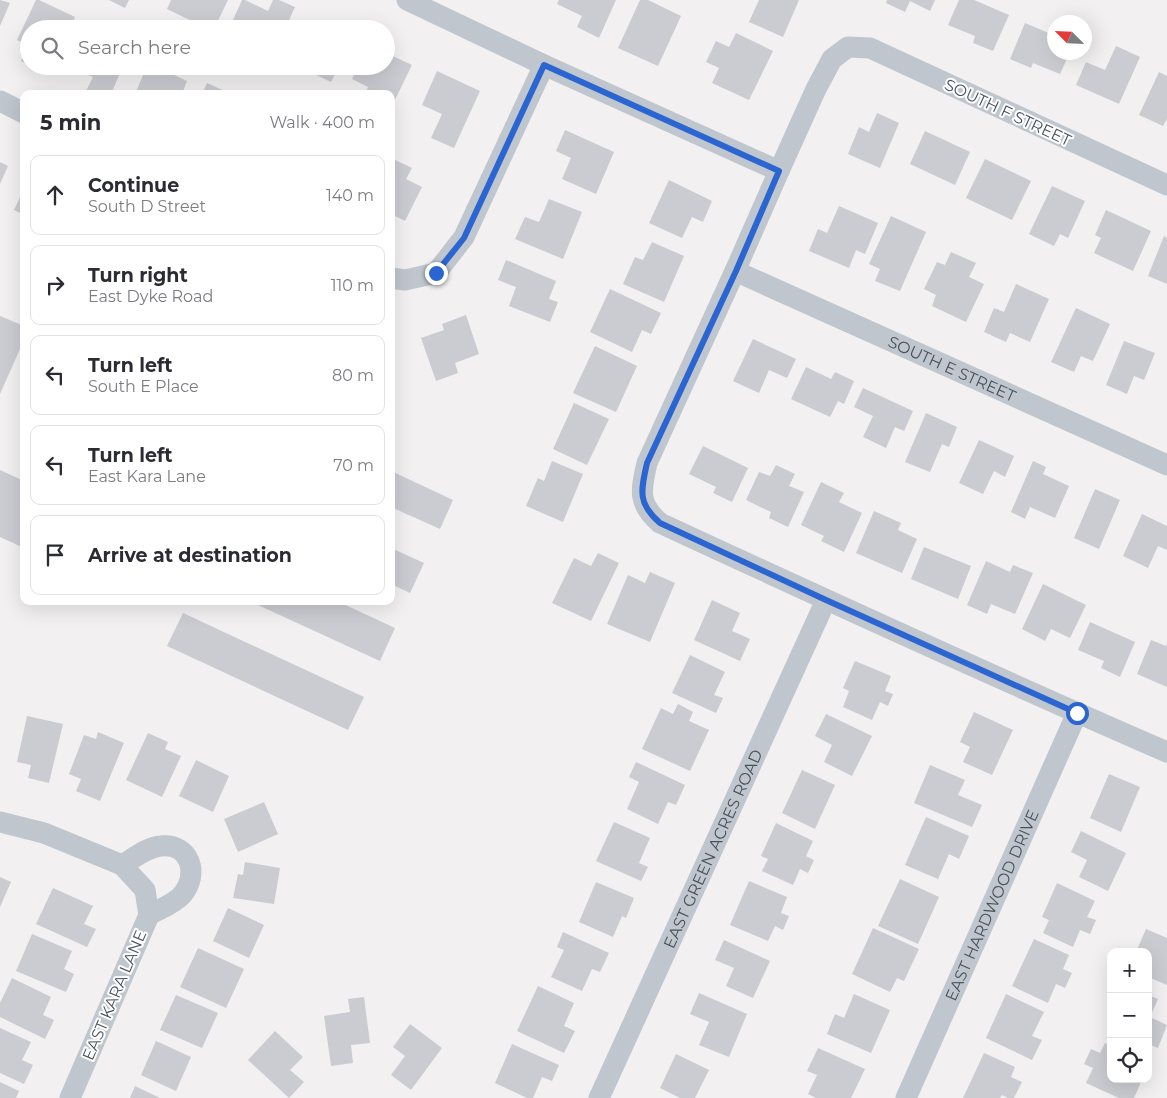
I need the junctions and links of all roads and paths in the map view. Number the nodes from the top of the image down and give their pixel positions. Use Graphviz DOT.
graph roads {
  1 [pos="408,0"];
  2 [pos="544,65"];
  3 [pos="0,101"];
  4 [pos="20,111"];
  5 [pos="779,171"];
  6 [pos="1167,186"];
  7 [pos="736,271"];
  8 [pos="398,279"];
  9 [pos="1167,465"];
  10 [pos="826,600"];
  11 [pos="1077,713"];
  12 [pos="1167,752"];
  13 [pos="0,822"];
  14 [pos="122,864"];
  15 [pos="149,915"];
  16 [pos="70,1098"];
  17 [pos="599,1098"];
  18 [pos="906,1098"];
  1 -- 2 [label="street"];
  2 -- 5 [label="street"];
  2 -- 8 [label="street"];
  3 -- 4 [label="street"];
  5 -- 6 [label="street, SOUTH F STREET"];
  5 -- 7 [label="street"];
  7 -- 9 [label="street, SOUTH E STREET"];
  7 -- 10 [label="street"];
  10 -- 11 [label="street"];
  10 -- 17 [label="street, EAST GREEN ACRES ROAD"];
  11 -- 12 [label="street"];
  11 -- 18 [label="street, EAST HARDWOOD DRIVE"];
  13 -- 14 [label="street"];
  14 -- 15 [label="street, EAST KARA LANE"];
  14 -- 15 [label="street"];
  15 -- 16 [label="street, EAST KARA LANE"];
}
